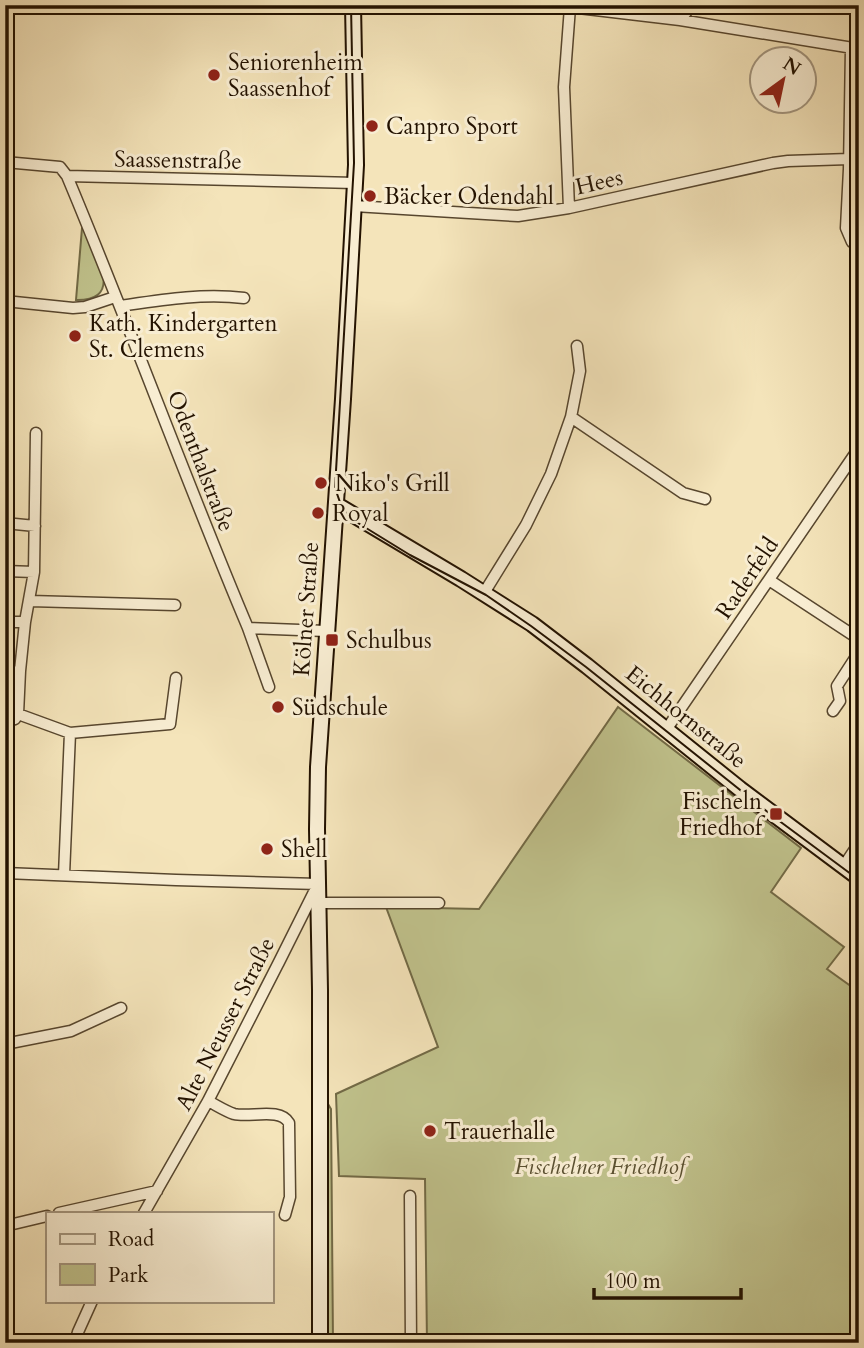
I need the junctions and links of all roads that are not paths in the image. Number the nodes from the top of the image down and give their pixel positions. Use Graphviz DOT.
graph roads {
  1 [pos="353,5"];
  2 [pos="553,5"];
  3 [pos="692,5"];
  4 [pos="570,7"];
  5 [pos="680,20"];
  6 [pos="855,49"];
  7 [pos="849,159"];
  8 [pos="5,162"];
  9 [pos="67,176"];
  10 [pos="355,183"];
  11 [pos="354,206"];
  12 [pos="569,208"];
  13 [pos="852,242"];
  14 [pos="244,298"];
  15 [pos="5,301"];
  16 [pos="117,301"];
  17 [pos="577,346"];
  18 [pos="571,417"];
  19 [pos="36,433"];
  20 [pos="859,447"];
  21 [pos="855,463"];
  22 [pos="705,499"];
  23 [pos="337,505"];
  24 [pos="364,521"];
  25 [pos="5,523"];
  26 [pos="35,526"];
  27 [pos="334,535"];
  28 [pos="5,570"];
  29 [pos="34,572"];
  30 [pos="769,580"];
  31 [pos="484,593"];
  32 [pos="30,601"];
  33 [pos="175,605"];
  34 [pos="5,622"];
  35 [pos="25,622"];
  36 [pos="248,628"];
  37 [pos="326,631"];
  38 [pos="859,639"];
  39 [pos="859,652"];
  40 [pos="20,671"];
  41 [pos="5,672"];
  42 [pos="176,678"];
  43 [pos="269,687"];
  44 [pos="833,712"];
  45 [pos="18,714"];
  46 [pos="5,722"];
  47 [pos="666,730"];
  48 [pos="70,733"];
  49 [pos="859,844"];
  50 [pos="843,867"];
  51 [pos="5,873"];
  52 [pos="64,875"];
  53 [pos="859,878"];
  54 [pos="318,884"];
  55 [pos="318,903"];
  56 [pos="439,903"];
  57 [pos="121,1008"];
  58 [pos="5,1044"];
  59 [pos="208,1101"];
  60 [pos="158,1191"];
  61 [pos="410,1196"];
  62 [pos="64,1212"];
  63 [pos="145,1212"];
  64 [pos="285,1215"];
  65 [pos="46,1216"];
  66 [pos="5,1226"];
  67 [pos="92,1302"];
  68 [pos="320,1342"];
  69 [pos="75,1343"];
  70 [pos="411,1343"];
  1 -- 10 [label="main road, Kölner Straße"];
  2 -- 4 [label="street"];
  3 -- 5 [label="street"];
  4 -- 5 [label="street"];
  4 -- 12 [label="street"];
  5 -- 6 [label="street"];
  6 -- 7 [label="street"];
  7 -- 12 [label="street, Hees"];
  7 -- 13 [label="street"];
  8 -- 9 [label="street, Saassenstraße"];
  9 -- 10 [label="street, Saassenstraße"];
  9 -- 16 [label="street, Odenthalstraße"];
  10 -- 11 [label="main road, Kölner Straße"];
  11 -- 12 [label="street, Hees"];
  11 -- 23 [label="main road, Kölner Straße"];
  14 -- 16 [label="street"];
  15 -- 16 [label="street"];
  16 -- 36 [label="street, Odenthalstraße"];
  17 -- 18 [label="street"];
  18 -- 22 [label="street"];
  18 -- 31 [label="street"];
  19 -- 26 [label="street"];
  20 -- 21 [label="street, Raderfeld"];
  21 -- 30 [label="street, Raderfeld"];
  23 -- 24 [label="main road, Eichhornstraße"];
  23 -- 27 [label="main road, Kölner Straße"];
  24 -- 27 [label="main road"];
  24 -- 31 [label="main road, Eichhornstraße"];
  25 -- 26 [label="street"];
  26 -- 29 [label="street"];
  27 -- 37 [label="main road, Kölner Straße"];
  28 -- 29 [label="street"];
  29 -- 32 [label="street"];
  30 -- 38 [label="street"];
  30 -- 47 [label="street, Raderfeld"];
  31 -- 47 [label="main road, Eichhornstraße"];
  32 -- 33 [label="street"];
  32 -- 35 [label="street"];
  34 -- 35 [label="street"];
  35 -- 40 [label="street"];
  36 -- 37 [label="street"];
  36 -- 43 [label="street, Odenthalstraße"];
  37 -- 54 [label="main road, Kölner Straße"];
  39 -- 44 [label="street"];
  40 -- 41 [label="street"];
  40 -- 45 [label="street"];
  42 -- 48 [label="street"];
  45 -- 46 [label="street"];
  45 -- 48 [label="street"];
  47 -- 50 [label="main road, Eichhornstraße"];
  48 -- 52 [label="street"];
  49 -- 50 [label="street"];
  50 -- 53 [label="main road, Eichhornstraße"];
  51 -- 52 [label="street"];
  52 -- 54 [label="street"];
  54 -- 55 [label="main road, Kölner Straße"];
  54 -- 59 [label="street, Alte Neusser Straße"];
  55 -- 56 [label="street"];
  55 -- 68 [label="main road, Kölner Straße"];
  57 -- 58 [label="street"];
  59 -- 60 [label="street, Alte Neusser Straße"];
  59 -- 64 [label="street"];
  60 -- 62 [label="street"];
  60 -- 63 [label="street, Alte Neusser Straße"];
  61 -- 70 [label="street"];
  65 -- 66 [label="street"];
  67 -- 69 [label="street"];
}
